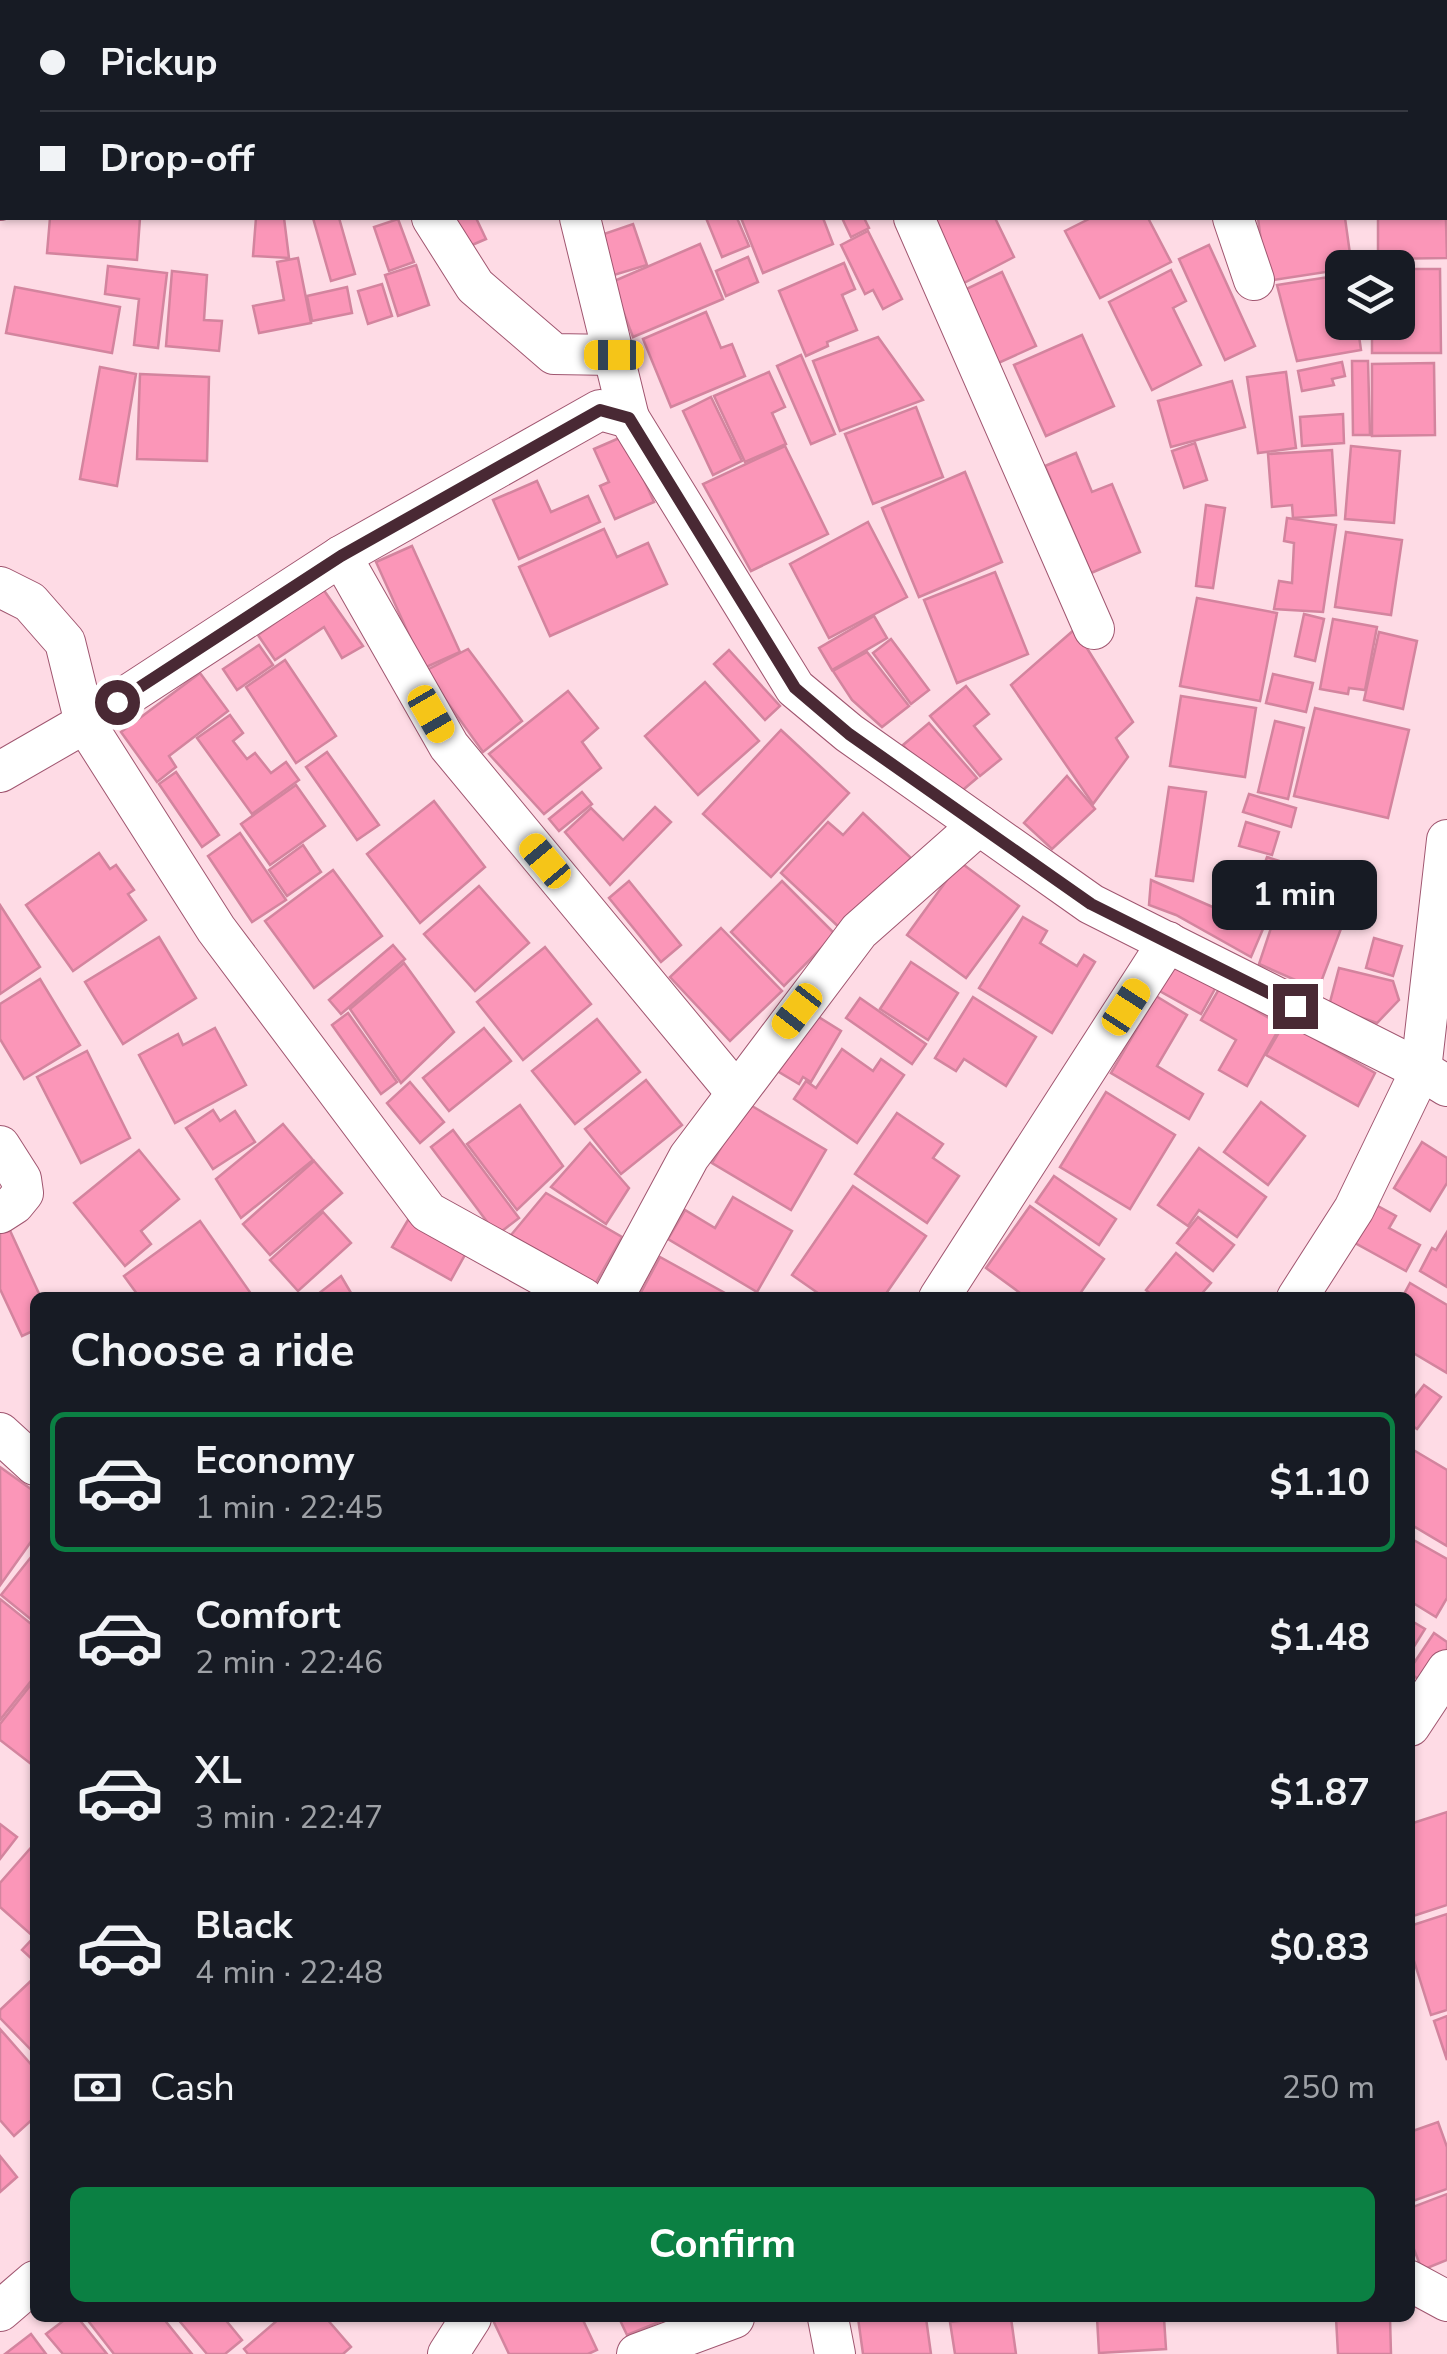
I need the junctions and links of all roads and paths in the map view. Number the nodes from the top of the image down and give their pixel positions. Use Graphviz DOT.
graph roads {
  1 [pos="433,220"];
  2 [pos="580,220"];
  3 [pos="915,220"];
  4 [pos="1235,220"];
  5 [pos="1254,280"];
  6 [pos="614,355"];
  7 [pos="629,418"];
  8 [pos="341,556"];
  9 [pos="0,588"];
  10 [pos="1094,630"];
  11 [pos="85,723"];
  12 [pos="0,772"];
  13 [pos="979,825"];
  14 [pos="1447,840"];
  15 [pos="1168,942"];
  16 [pos="1434,1078"];
  17 [pos="736,1091"];
  18 [pos="0,1146"];
  19 [pos="0,1213"];
  20 [pos="572,1292"];
  21 [pos="616,1292"];
  22 [pos="943,1292"];
  23 [pos="1301,1292"];
  24 [pos="0,1433"];
  25 [pos="30,1460"];
  26 [pos="1447,1670"];
  27 [pos="1415,1718"];
  28 [pos="1415,2284"];
  29 [pos="30,2285"];
  30 [pos="1447,2300"];
  31 [pos="0,2311"];
  32 [pos="468,2322"];
  33 [pos="723,2322"];
  34 [pos="829,2322"];
  35 [pos="448,2354"];
  36 [pos="637,2354"];
  37 [pos="835,2354"];
  1 -- 6 [label="street"];
  2 -- 6 [label="street"];
  3 -- 10 [label="street"];
  4 -- 5 [label="street"];
  6 -- 7 [label="street"];
  7 -- 8 [label="street"];
  7 -- 13 [label="street"];
  8 -- 11 [label="street"];
  8 -- 17 [label="street"];
  9 -- 11 [label="street"];
  11 -- 12 [label="street"];
  11 -- 20 [label="street"];
  13 -- 15 [label="street"];
  13 -- 17 [label="street"];
  14 -- 16 [label="street"];
  15 -- 16 [label="street"];
  15 -- 22 [label="street"];
  16 -- 23 [label="street"];
  17 -- 21 [label="street"];
  18 -- 19 [label="street"];
  24 -- 25 [label="street"];
  26 -- 27 [label="street"];
  28 -- 30 [label="street"];
  29 -- 31 [label="street"];
  32 -- 35 [label="street"];
  33 -- 36 [label="street"];
  34 -- 37 [label="street"];
}
